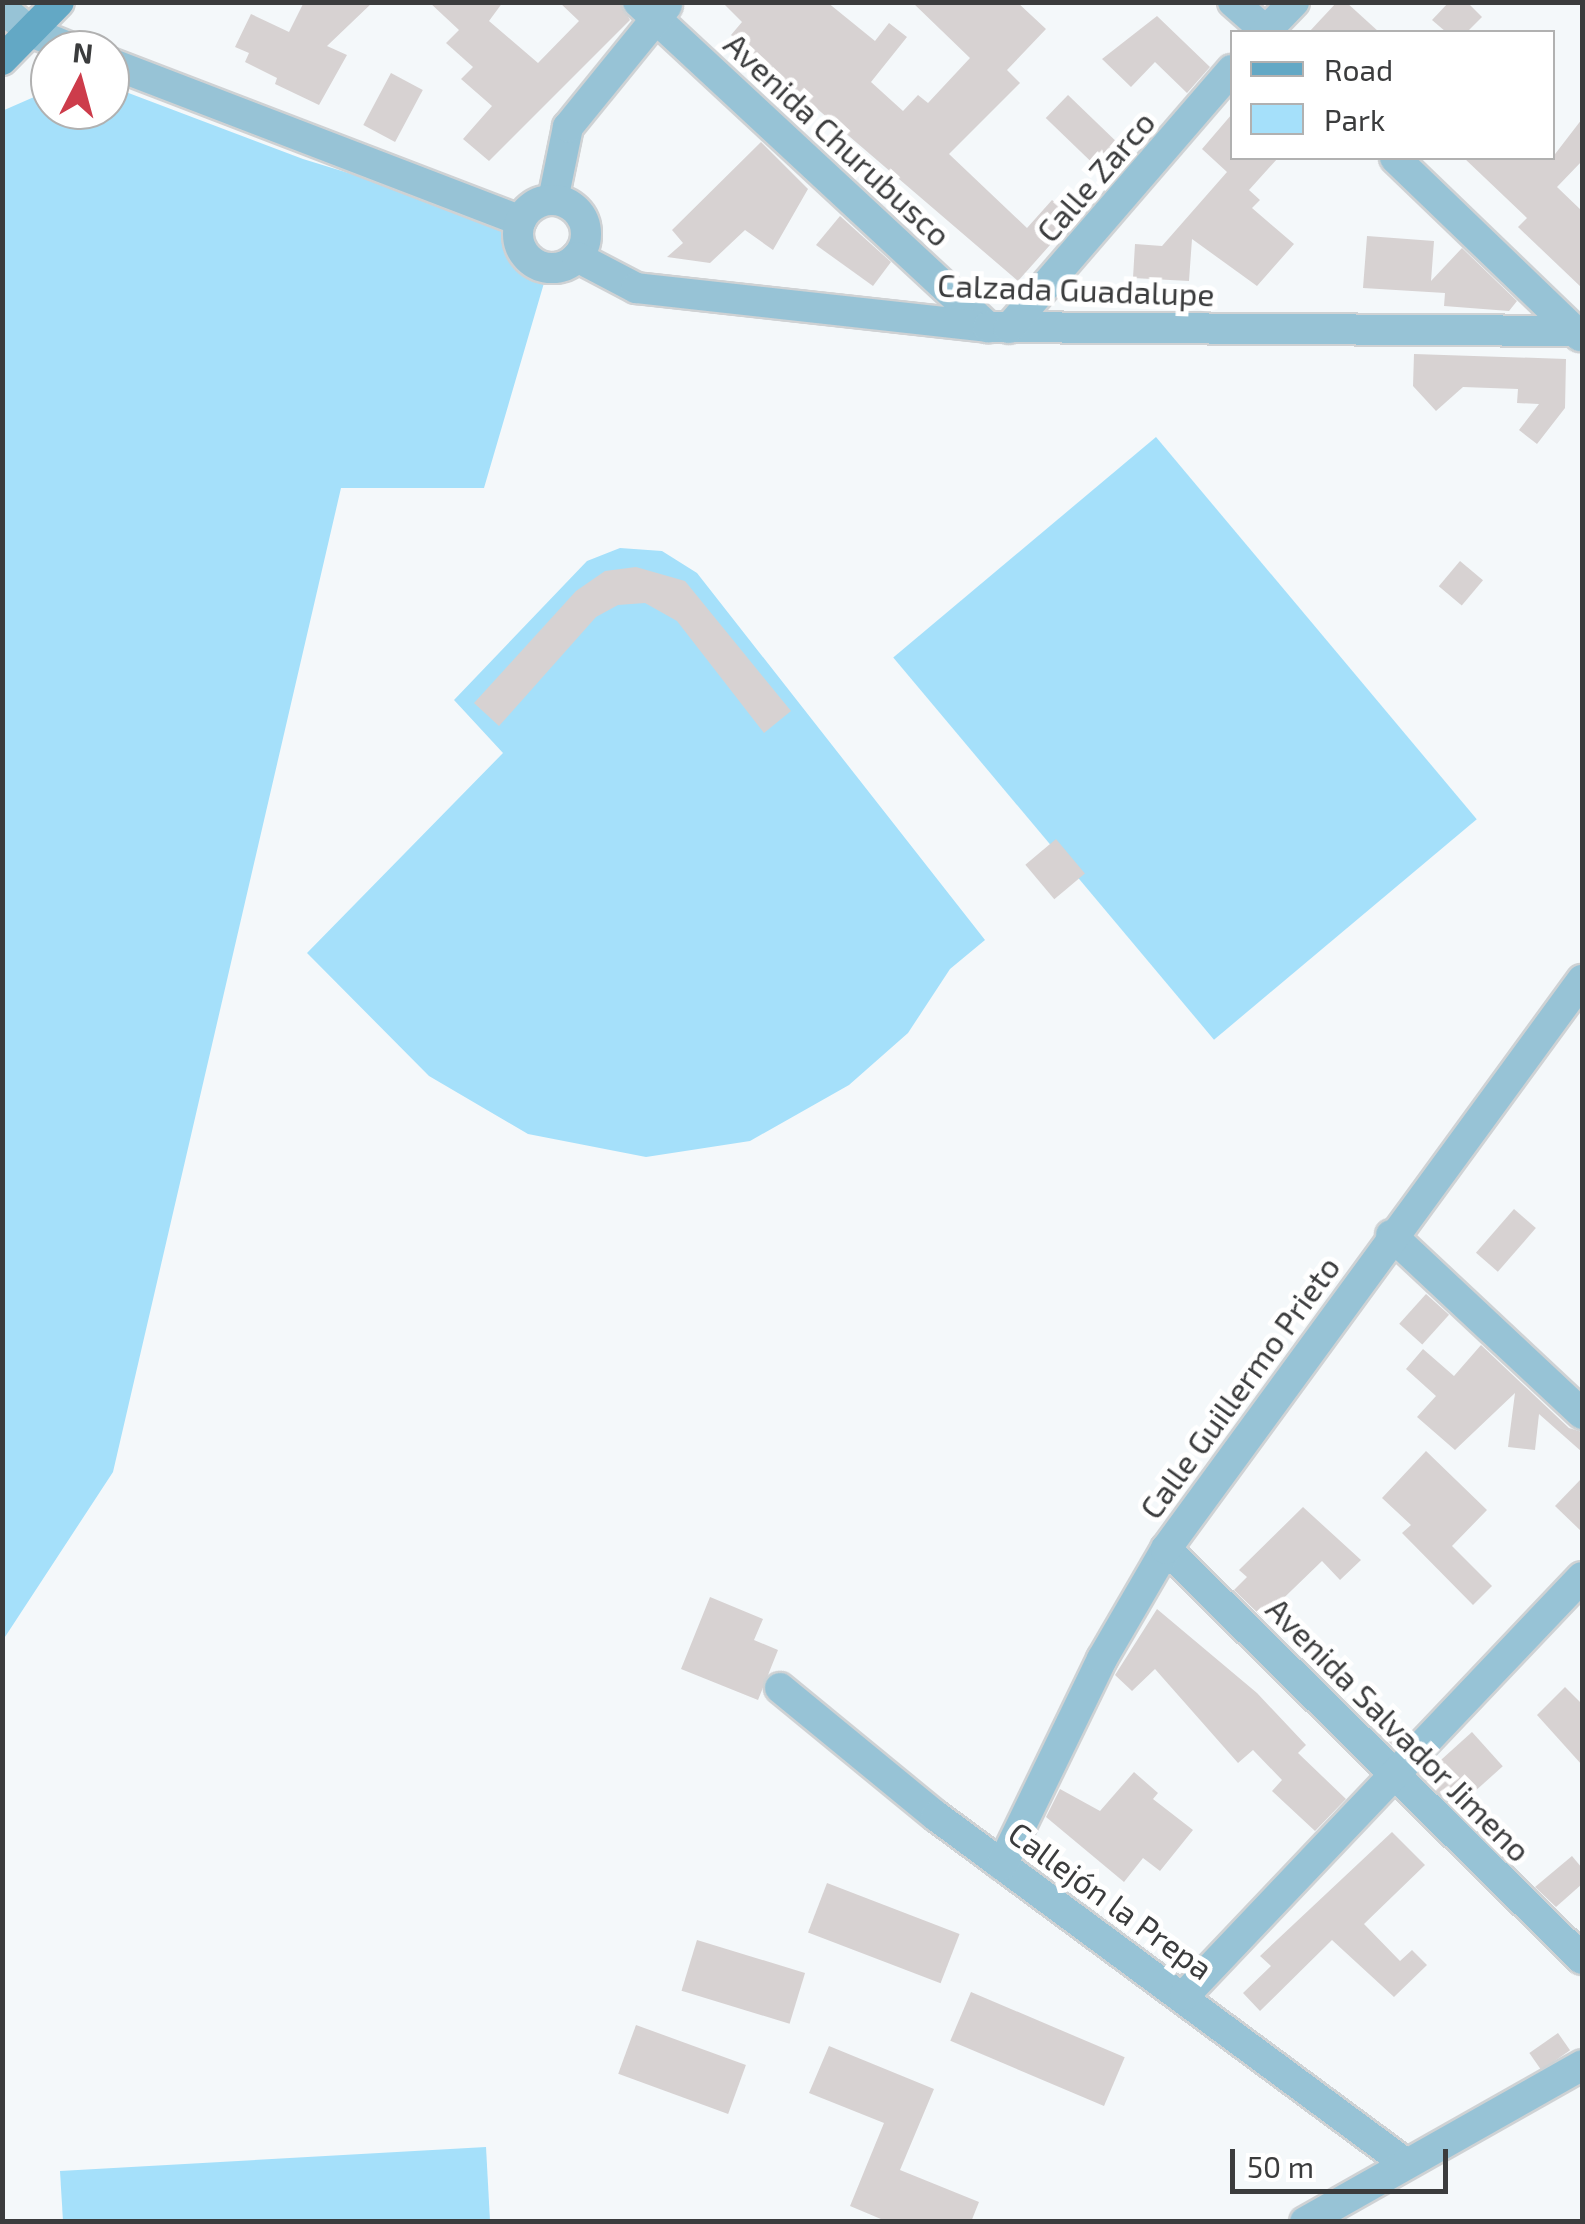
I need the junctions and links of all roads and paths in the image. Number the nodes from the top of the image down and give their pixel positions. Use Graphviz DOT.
graph roads {
  1 [pos="58,2"];
  2 [pos="1234,2"];
  3 [pos="1294,2"];
  4 [pos="654,7"];
  5 [pos="2,8"];
  6 [pos="33,30"];
  7 [pos="1264,30"];
  8 [pos="1268,30"];
  9 [pos="30,31"];
  10 [pos="30,33"];
  11 [pos="2,60"];
  12 [pos="130,71"];
  13 [pos="1230,72"];
  14 [pos="1398,160"];
  15 [pos="553,200"];
  16 [pos="520,221"];
  17 [pos="577,257"];
  18 [pos="999,328"];
  19 [pos="1580,331"];
  20 [pos="1582,980"];
  21 [pos="1391,1235"];
  22 [pos="1582,1414"];
  23 [pos="1166,1549"];
  24 [pos="1582,1577"];
  25 [pos="780,1688"];
  26 [pos="1392,1771"];
  27 [pos="1002,1865"];
  28 [pos="1582,1959"];
  29 [pos="1185,1995"];
  30 [pos="1582,2066"];
  31 [pos="1405,2163"];
  32 [pos="1306,2222"];
  1 -- 6 [label="street"];
  2 -- 7 [label="street"];
  3 -- 8 [label="street"];
  4 -- 15 [label="street"];
  4 -- 18 [label="street, Avenida Churubusco"];
  5 -- 9 [label="street"];
  10 -- 11 [label="street"];
  12 -- 16 [label="street"];
  13 -- 18 [label="street, Calle Zarco"];
  14 -- 19 [label="street"];
  15 -- 16 [label="street"];
  15 -- 17 [label="street"];
  16 -- 17 [label="street"];
  17 -- 18 [label="street, Calzada Guadalupe"];
  18 -- 19 [label="street, Calzada Guadalupe"];
  20 -- 21 [label="street, Calle Guillermo Prieto"];
  21 -- 22 [label="street"];
  21 -- 23 [label="street, Calle Guillermo Prieto"];
  23 -- 26 [label="street, Avenida Salvador Jimeno"];
  23 -- 27 [label="street, Calle Guillermo Prieto"];
  24 -- 26 [label="street"];
  25 -- 27 [label="street, Callejón la Prepa"];
  26 -- 28 [label="street, Avenida Salvador Jimeno"];
  26 -- 29 [label="street"];
  27 -- 29 [label="street, Callejón la Prepa"];
  29 -- 31 [label="street, Callejón la Prepa"];
  30 -- 31 [label="street"];
  31 -- 32 [label="street"];
}
